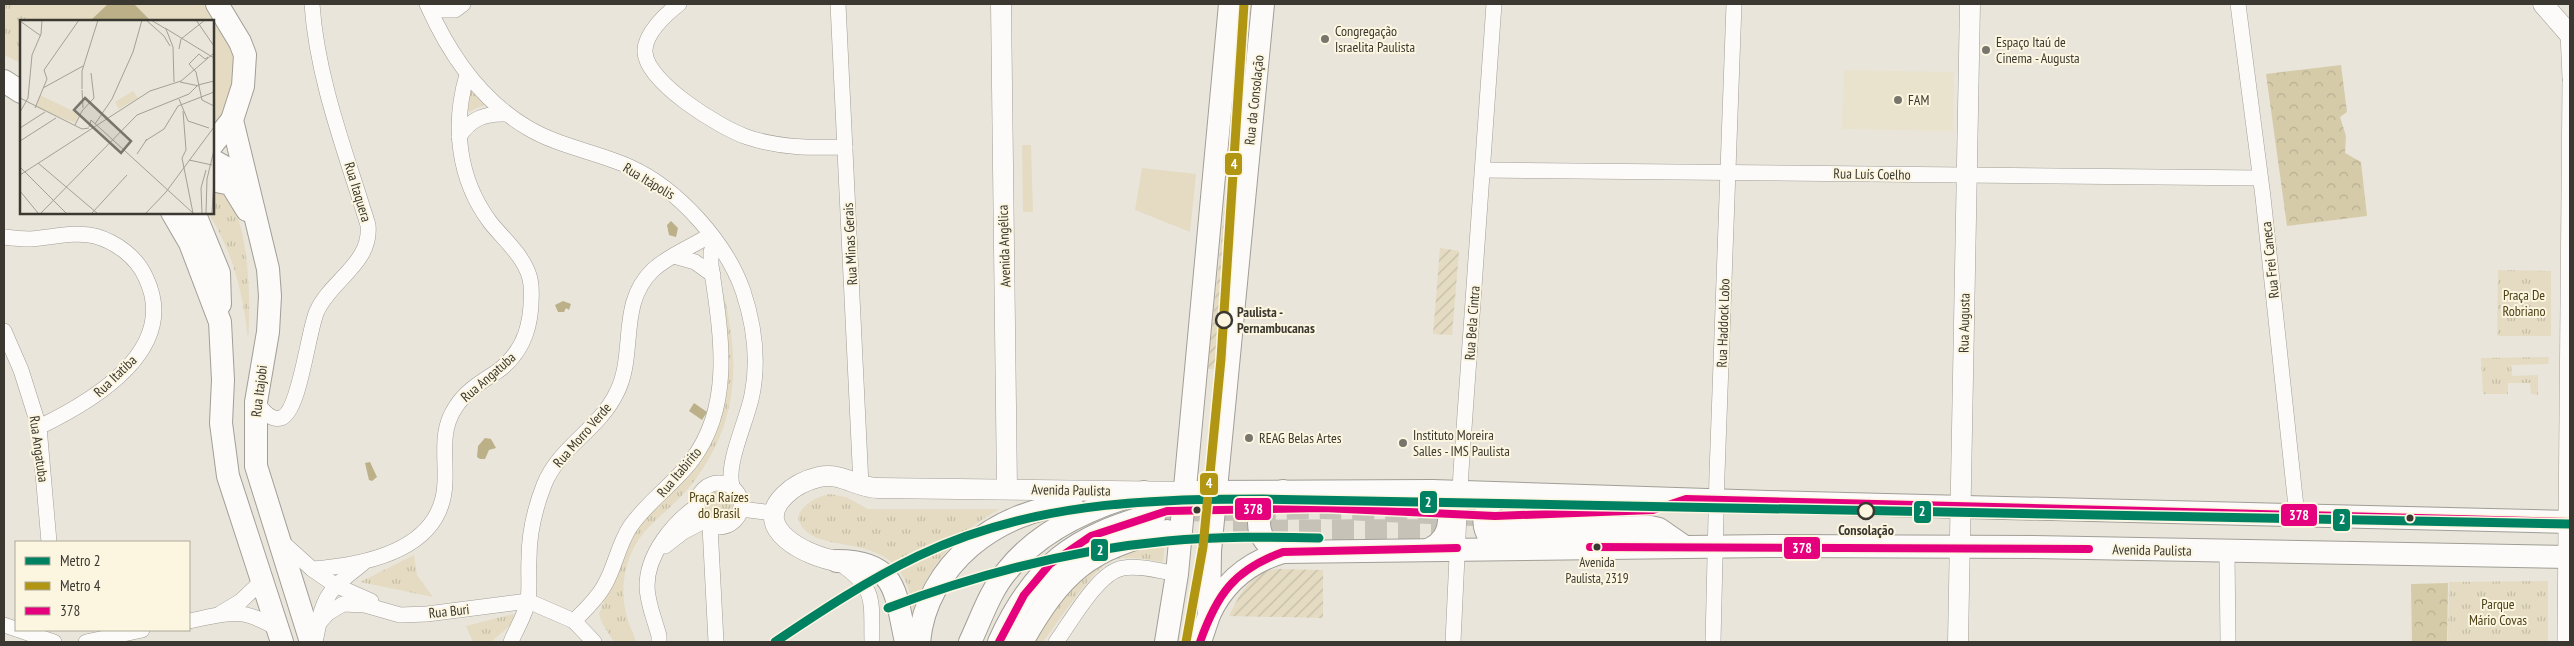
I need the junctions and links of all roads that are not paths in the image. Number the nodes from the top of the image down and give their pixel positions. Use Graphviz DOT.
graph roads {
  1 [pos="217,4"];
  2 [pos="312,4"];
  3 [pos="463,4"];
  4 [pos="679,4"];
  5 [pos="838,4"];
  6 [pos="1001,4"];
  7 [pos="1230,4"];
  8 [pos="1263,4"];
  9 [pos="1494,4"];
  10 [pos="1734,4"];
  11 [pos="1970,4"];
  12 [pos="2238,4"];
  13 [pos="2543,4"];
  14 [pos="428,7"];
  15 [pos="2569,34"];
  16 [pos="467,75"];
  17 [pos="2570,78"];
  18 [pos="4,81"];
  19 [pos="2570,82"];
  20 [pos="20,91"];
  21 [pos="506,114"];
  22 [pos="232,120"];
  23 [pos="459,137"];
  24 [pos="214,143"];
  25 [pos="845,147"];
  26 [pos="214,161"];
  27 [pos="1483,170"];
  28 [pos="1728,173"];
  29 [pos="1966,175"];
  30 [pos="2260,178"];
  31 [pos="214,180"];
  32 [pos="248,186"];
  33 [pos="173,214"];
  34 [pos="195,214"];
  35 [pos="262,235"];
  36 [pos="4,237"];
  37 [pos="712,238"];
  38 [pos="674,256"];
  39 [pos="713,274"];
  40 [pos="220,322"];
  41 [pos="4,331"];
  42 [pos="256,402"];
  43 [pos="39,427"];
  44 [pos="739,436"];
  45 [pos="861,485"];
  46 [pos="708,486"];
  47 [pos="732,486"];
  48 [pos="1007,488"];
  49 [pos="1283,491"];
  50 [pos="1432,491"];
  51 [pos="1144,492"];
  52 [pos="1185,492"];
  53 [pos="1460,492"];
  54 [pos="1216,493"];
  55 [pos="1506,494"];
  56 [pos="1686,499"];
  57 [pos="1716,500"];
  58 [pos="1072,505"];
  59 [pos="697,506"];
  60 [pos="1960,507"];
  61 [pos="741,509"];
  62 [pos="774,513"];
  63 [pos="2297,516"];
  64 [pos="2568,522"];
  65 [pos="707,524"];
  66 [pos="1498,531"];
  67 [pos="276,537"];
  68 [pos="49,541"];
  69 [pos="1715,547"];
  70 [pos="1457,548"];
  71 [pos="1960,548"];
  72 [pos="1430,549"];
  73 [pos="658,551"];
  74 [pos="1283,552"];
  75 [pos="2227,552"];
  76 [pos="2568,557"];
  77 [pos="837,561"];
  78 [pos="364,564"];
  79 [pos="312,569"];
  80 [pos="1177,574"];
  81 [pos="263,580"];
  82 [pos="335,585"];
  83 [pos="528,601"];
  84 [pos="400,614"];
  85 [pos="1210,615"];
  86 [pos="216,616"];
  87 [pos="190,621"];
  88 [pos="574,621"];
  89 [pos="23,631"];
  90 [pos="125,631"];
  91 [pos="315,632"];
  92 [pos="1168,633"];
  93 [pos="280,635"];
  94 [pos="54,642"];
  95 [pos="86,642"];
  96 [pos="315,642"];
  97 [pos="511,642"];
  98 [pos="594,642"];
  99 [pos="659,642"];
  100 [pos="716,642"];
  101 [pos="872,642"];
  102 [pos="906,642"];
  103 [pos="919,642"];
  104 [pos="970,642"];
  105 [pos="999,642"];
  106 [pos="1022,642"];
  107 [pos="1056,642"];
  108 [pos="1152,642"];
  109 [pos="1200,642"];
  110 [pos="1453,642"];
  111 [pos="1713,642"];
  112 [pos="1958,642"];
  113 [pos="2228,642"];
  114 [pos="2565,642"];
  1 -- 22 [label="main road"];
  2 -- 42 [label="street, Rua Itaquera"];
  3 -- 14 [label="street"];
  4 -- 25 [label="street"];
  5 -- 25 [label="street, Rua Minas Gerais"];
  6 -- 48 [label="main road, Avenida Angélica"];
  7 -- 52 [label="main road"];
  8 -- 54 [label="main road, Rua da Consolação"];
  9 -- 27 [label="street, Rua Bela Cintra"];
  10 -- 28 [label="street, Rua Haddock Lobo"];
  11 -- 29 [label="main road, Rua Augusta"];
  12 -- 30 [label="street, Rua Frei Caneca"];
  13 -- 15 [label="main road"];
  14 -- 16 [label="street, Rua Itápolis"];
  15 -- 17 [label="street"];
  16 -- 21 [label="street, Rua Itápolis"];
  16 -- 23 [label="street, Rua Angatuba"];
  18 -- 20 [label="main road"];
  19 -- 64 [label="street"];
  21 -- 23 [label="street"];
  21 -- 37 [label="street, Rua Itápolis"];
  22 -- 24 [label="main road"];
  22 -- 32 [label="main road, Rua Itajobi"];
  23 -- 78 [label="street, Rua Angatuba"];
  25 -- 45 [label="street, Rua Minas Gerais"];
  26 -- 32 [label="main road"];
  27 -- 28 [label="street, Rua Luís Coelho"];
  27 -- 53 [label="street, Rua Bela Cintra"];
  28 -- 29 [label="street, Rua Luís Coelho"];
  28 -- 57 [label="street, Rua Haddock Lobo"];
  29 -- 30 [label="street, Rua Luís Coelho"];
  29 -- 60 [label="main road, Rua Augusta"];
  30 -- 63 [label="street, Rua Frei Caneca"];
  31 -- 35 [label="main road"];
  32 -- 35 [label="main road, Rua Itajobi"];
  33 -- 40 [label="main road"];
  34 -- 40 [label="main road"];
  35 -- 42 [label="main road, Rua Itajobi"];
  36 -- 43 [label="street, Rua Itatiba"];
  37 -- 38 [label="street, Rua Morro Verde"];
  37 -- 39 [label="street, Rua Itabirito"];
  37 -- 44 [label="street, Rua Itápolis"];
  38 -- 39 [label="street"];
  38 -- 83 [label="street, Rua Morro Verde"];
  39 -- 88 [label="street, Rua Itabirito"];
  40 -- 81 [label="main road"];
  41 -- 43 [label="street, Rua Angatuba"];
  42 -- 67 [label="main road, Rua Itajobi"];
  43 -- 68 [label="street, Rua Angatuba"];
  44 -- 46 [label="street, Rua Itápolis"];
  44 -- 47 [label="street, Rua Itápolis"];
  45 -- 48 [label="main road, Avenida Paulista"];
  45 -- 62 [label="main road, Avenida Paulista"];
  46 -- 47 [label="street"];
  46 -- 59 [label="street"];
  47 -- 61 [label="street"];
  48 -- 51 [label="main road, Avenida Paulista"];
  49 -- 50 [label="main road, Avenida Paulista"];
  49 -- 54 [label="main road, Avenida Paulista"];
  49 -- 74 [label="main road"];
  50 -- 53 [label="main road, Avenida Paulista"];
  50 -- 72 [label="main road"];
  51 -- 52 [label="main road, Avenida Paulista"];
  51 -- 104 [label="main road"];
  52 -- 54 [label="main road, Avenida Paulista"];
  52 -- 80 [label="main road"];
  53 -- 55 [label="main road, Avenida Paulista"];
  53 -- 70 [label="street, Rua Bela Cintra"];
  54 -- 85 [label="main road, Rua da Consolação"];
  55 -- 56 [label="main road, Avenida Paulista"];
  55 -- 66 [label="main road"];
  56 -- 57 [label="main road, Avenida Paulista"];
  56 -- 66 [label="main road"];
  57 -- 60 [label="main road, Avenida Paulista"];
  57 -- 69 [label="street, Rua Haddock Lobo"];
  58 -- 103 [label="main road"];
  59 -- 65 [label="street"];
  59 -- 73 [label="street"];
  60 -- 63 [label="main road, Avenida Paulista"];
  60 -- 71 [label="main road, Rua Augusta"];
  61 -- 62 [label="street"];
  61 -- 65 [label="street"];
  62 -- 77 [label="main road"];
  63 -- 64 [label="main road, Avenida Paulista"];
  64 -- 76 [label="street"];
  65 -- 73 [label="street"];
  65 -- 100 [label="street"];
  66 -- 69 [label="main road, Avenida Paulista"];
  66 -- 70 [label="main road"];
  67 -- 79 [label="street"];
  67 -- 91 [label="main road, Rua Itajobi"];
  69 -- 71 [label="main road, Avenida Paulista"];
  69 -- 111 [label="street, Rua Haddock Lobo"];
  70 -- 72 [label="main road"];
  70 -- 110 [label="street, Rua Bela Cintra"];
  71 -- 75 [label="main road, Avenida Paulista"];
  71 -- 112 [label="main road, Rua Augusta"];
  72 -- 74 [label="main road"];
  73 -- 99 [label="street"];
  74 -- 85 [label="main road"];
  75 -- 76 [label="main road, Avenida Paulista"];
  75 -- 113 [label="street"];
  76 -- 114 [label="street"];
  77 -- 101 [label="street"];
  77 -- 102 [label="main road"];
  78 -- 79 [label="street, Rua Angatuba"];
  78 -- 82 [label="street, Rua Angatuba"];
  79 -- 82 [label="street"];
  80 -- 92 [label="main road"];
  80 -- 107 [label="street"];
  81 -- 86 [label="street"];
  81 -- 93 [label="main road"];
  82 -- 84 [label="street"];
  82 -- 91 [label="street, Rua Angatuba"];
  83 -- 84 [label="street, Rua Buri"];
  83 -- 88 [label="street"];
  83 -- 97 [label="street"];
  84 -- 91 [label="street, Rua Buri"];
  85 -- 109 [label="main road, Rua da Consolação"];
  86 -- 87 [label="street"];
  86 -- 93 [label="street"];
  88 -- 98 [label="street"];
  89 -- 94 [label="street"];
  90 -- 95 [label="street"];
  91 -- 96 [label="street"];
  92 -- 108 [label="main road"];
  105 -- 106 [label="main road"];
}
